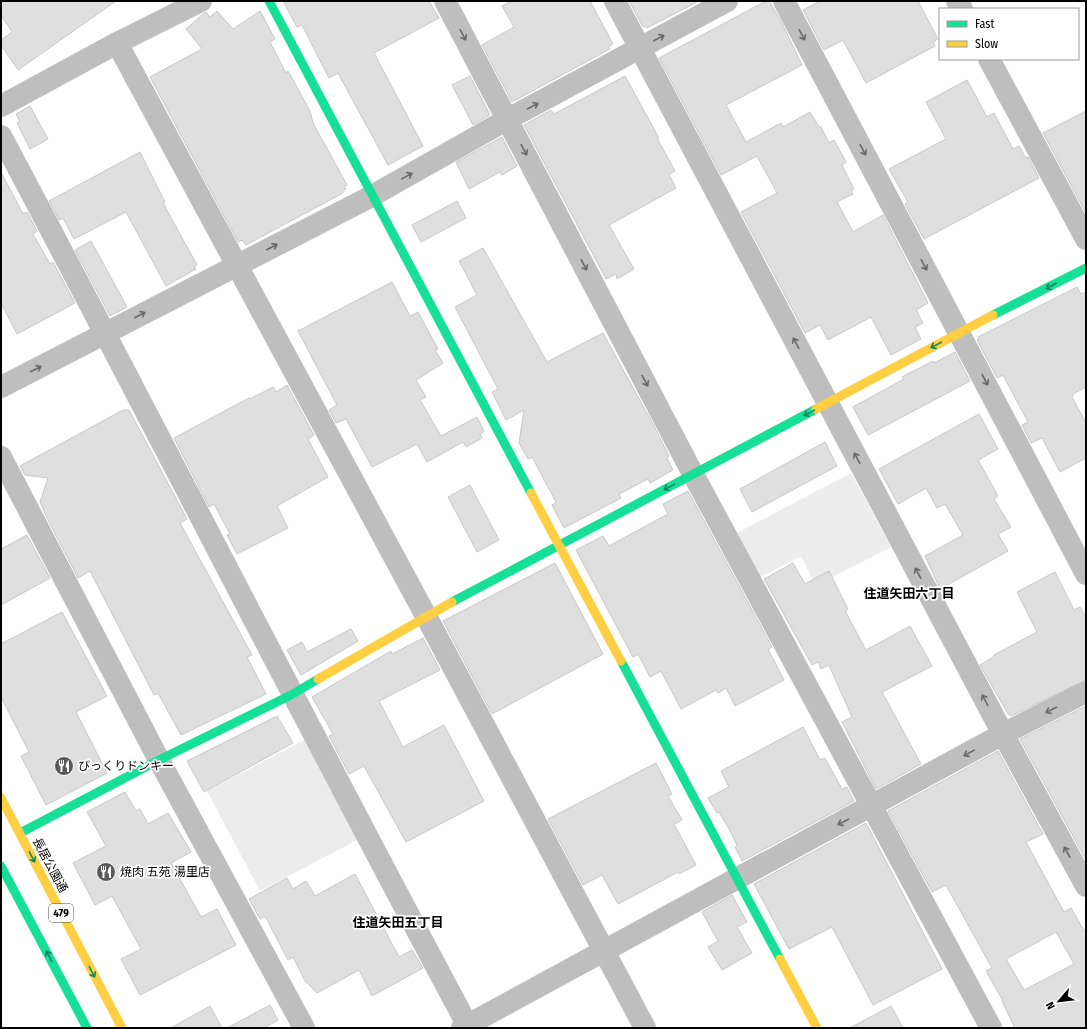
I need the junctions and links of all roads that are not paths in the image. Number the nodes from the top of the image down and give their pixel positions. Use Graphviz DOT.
graph roads {
  1 [pos="201,1"];
  2 [pos="269,1"];
  3 [pos="445,1"];
  4 [pos="615,1"];
  5 [pos="727,1"];
  6 [pos="784,1"];
  7 [pos="117,43"];
  8 [pos="640,48"];
  9 [pos="990,60"];
  10 [pos="1,106"];
  11 [pos="508,119"];
  12 [pos="1,136"];
  13 [pos="373,195"];
  14 [pos="1086,239"];
  15 [pos="237,265"];
  16 [pos="1086,268"];
  17 [pos="960,332"];
  18 [pos="106,333"];
  19 [pos="1,387"];
  20 [pos="828,404"];
  21 [pos="1,457"];
  22 [pos="693,474"];
  23 [pos="560,545"];
  24 [pos="1086,574"];
  25 [pos="426,616"];
  26 [pos="1086,692"];
  27 [pos="291,694"];
  28 [pos="1004,734"];
  29 [pos="159,760"];
  30 [pos="1,798"];
  31 [pos="873,806"];
  32 [pos="20,833"];
  33 [pos="1,866"];
  34 [pos="738,879"];
  35 [pos="1086,886"];
  36 [pos="603,952"];
  37 [pos="466,1027"];
  38 [pos="87,1028"];
  39 [pos="122,1028"];
  40 [pos="304,1028"];
  41 [pos="645,1028"];
  42 [pos="817,1028"];
  43 [pos="991,1028"];
  1 -- 7 [label="street"];
  2 -- 13 [label="main road"];
  3 -- 11 [label="street, one-way"];
  4 -- 8 [label="street"];
  8 -- 5 [label="street, one-way"];
  6 -- 17 [label="street, one-way"];
  7 -- 10 [label="street"];
  7 -- 15 [label="street"];
  11 -- 8 [label="street, one-way"];
  20 -- 8 [label="street, one-way"];
  9 -- 14 [label="street"];
  13 -- 11 [label="street, one-way"];
  11 -- 22 [label="street, one-way"];
  12 -- 18 [label="street"];
  15 -- 13 [label="street, one-way"];
  13 -- 23 [label="main road"];
  18 -- 15 [label="street, one-way"];
  15 -- 25 [label="street"];
  16 -- 17 [label="main road, one-way"];
  17 -- 20 [label="main road, one-way"];
  17 -- 24 [label="street, one-way"];
  19 -- 18 [label="street, one-way"];
  18 -- 27 [label="street"];
  20 -- 22 [label="main road, one-way"];
  28 -- 20 [label="street, one-way"];
  21 -- 29 [label="street"];
  22 -- 23 [label="main road, one-way"];
  22 -- 31 [label="street"];
  23 -- 25 [label="main road"];
  23 -- 34 [label="main road"];
  25 -- 27 [label="main road"];
  25 -- 36 [label="street"];
  26 -- 28 [label="street, one-way"];
  27 -- 29 [label="main road"];
  27 -- 37 [label="street"];
  28 -- 31 [label="street, one-way"];
  35 -- 28 [label="street, one-way"];
  29 -- 32 [label="main road"];
  29 -- 40 [label="street"];
  30 -- 32 [label="main road, 長居公園通 / 479"];
  31 -- 34 [label="street, one-way"];
  31 -- 43 [label="street"];
  32 -- 39 [label="main road, 長居公園通 / 479, one-way"];
  38 -- 33 [label="main road, 479, one-way"];
  34 -- 36 [label="street"];
  34 -- 42 [label="main road"];
  36 -- 37 [label="street"];
  36 -- 41 [label="street"];
}
